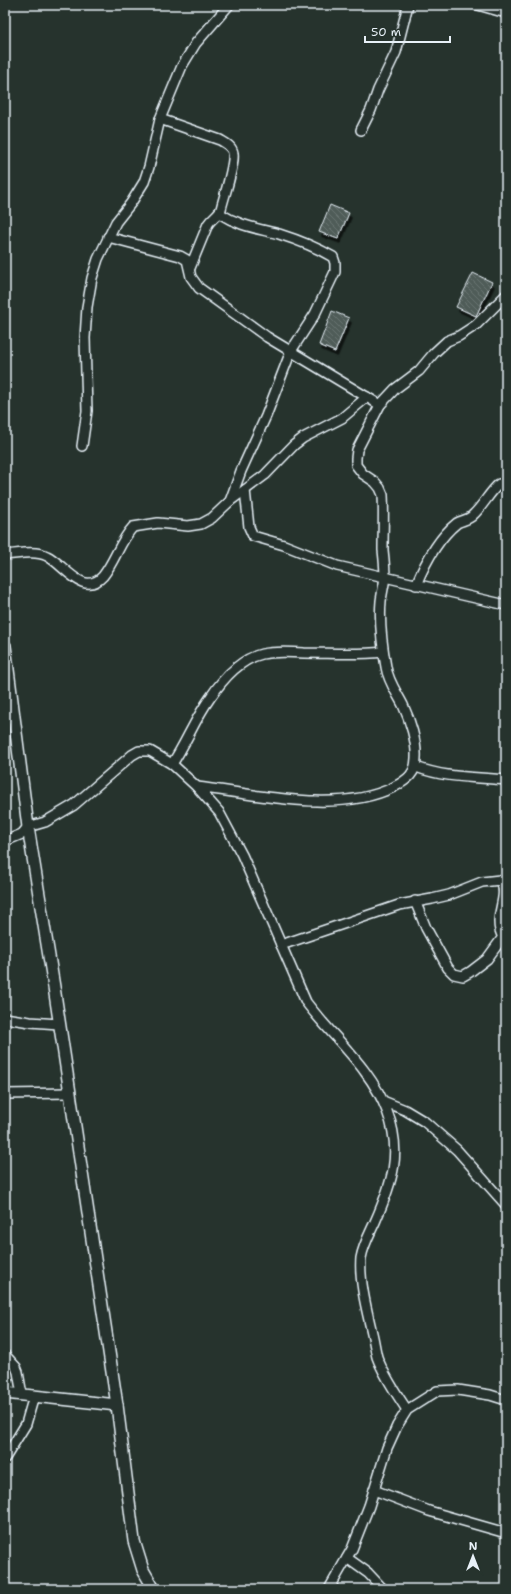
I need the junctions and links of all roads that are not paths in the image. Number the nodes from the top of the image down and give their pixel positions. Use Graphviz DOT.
graph roads {
  1 [pos="229,5"];
  2 [pos="408,5"];
  3 [pos="478,5"];
  4 [pos="506,14"];
  5 [pos="160,120"];
  6 [pos="361,130"];
  7 [pos="219,213"];
  8 [pos="108,237"];
  9 [pos="190,268"];
  10 [pos="506,295"];
  11 [pos="291,351"];
  12 [pos="367,397"];
  13 [pos="380,405"];
  14 [pos="82,446"];
  15 [pos="506,484"];
  16 [pos="245,490"];
  17 [pos="230,501"];
  18 [pos="5,555"];
  19 [pos="385,577"];
  20 [pos="416,585"];
  21 [pos="506,605"];
  22 [pos="5,646"];
  23 [pos="383,652"];
  24 [pos="172,764"];
  25 [pos="416,767"];
  26 [pos="506,780"];
  27 [pos="197,787"];
  28 [pos="28,828"];
  29 [pos="5,841"];
  30 [pos="415,901"];
  31 [pos="505,938"];
  32 [pos="280,945"];
  33 [pos="5,1018"];
  34 [pos="59,1024"];
  35 [pos="5,1094"];
  36 [pos="70,1094"];
  37 [pos="383,1101"];
  38 [pos="506,1205"];
  39 [pos="5,1355"];
  40 [pos="5,1393"];
  41 [pos="22,1395"];
  42 [pos="34,1396"];
  43 [pos="506,1400"];
  44 [pos="116,1405"];
  45 [pos="407,1410"];
  46 [pos="5,1458"];
  47 [pos="374,1490"];
  48 [pos="506,1533"];
  49 [pos="347,1558"];
  50 [pos="154,1589"];
  51 [pos="329,1589"];
  52 [pos="383,1589"];
  1 -- 5 [label="street"];
  2 -- 6 [label="street"];
  3 -- 4 [label="street"];
  5 -- 7 [label="street"];
  5 -- 8 [label="street"];
  7 -- 9 [label="street"];
  7 -- 11 [label="street"];
  8 -- 9 [label="street"];
  8 -- 14 [label="street"];
  9 -- 11 [label="street"];
  10 -- 13 [label="street"];
  11 -- 12 [label="street"];
  11 -- 17 [label="street"];
  12 -- 13 [label="street"];
  12 -- 16 [label="street"];
  13 -- 19 [label="street"];
  15 -- 20 [label="street"];
  16 -- 17 [label="street"];
  16 -- 19 [label="street"];
  17 -- 18 [label="street"];
  19 -- 20 [label="street"];
  19 -- 23 [label="street"];
  20 -- 21 [label="street"];
  22 -- 28 [label="street"];
  23 -- 24 [label="street"];
  23 -- 25 [label="street"];
  24 -- 27 [label="street"];
  24 -- 28 [label="street"];
  25 -- 26 [label="street"];
  25 -- 27 [label="street"];
  27 -- 32 [label="street"];
  28 -- 29 [label="street"];
  28 -- 34 [label="street"];
  30 -- 31 [label="street"];
  30 -- 31 [label="street"];
  30 -- 32 [label="street"];
  32 -- 37 [label="street"];
  33 -- 34 [label="street"];
  34 -- 36 [label="street"];
  35 -- 36 [label="street"];
  36 -- 44 [label="street"];
  37 -- 38 [label="street"];
  37 -- 45 [label="street"];
  39 -- 41 [label="street"];
  40 -- 41 [label="street"];
  41 -- 42 [label="street"];
  42 -- 44 [label="street"];
  42 -- 46 [label="street"];
  43 -- 45 [label="street"];
  44 -- 50 [label="street"];
  45 -- 47 [label="street"];
  47 -- 48 [label="street"];
  47 -- 49 [label="street"];
  49 -- 51 [label="street"];
  49 -- 52 [label="street"];
}
